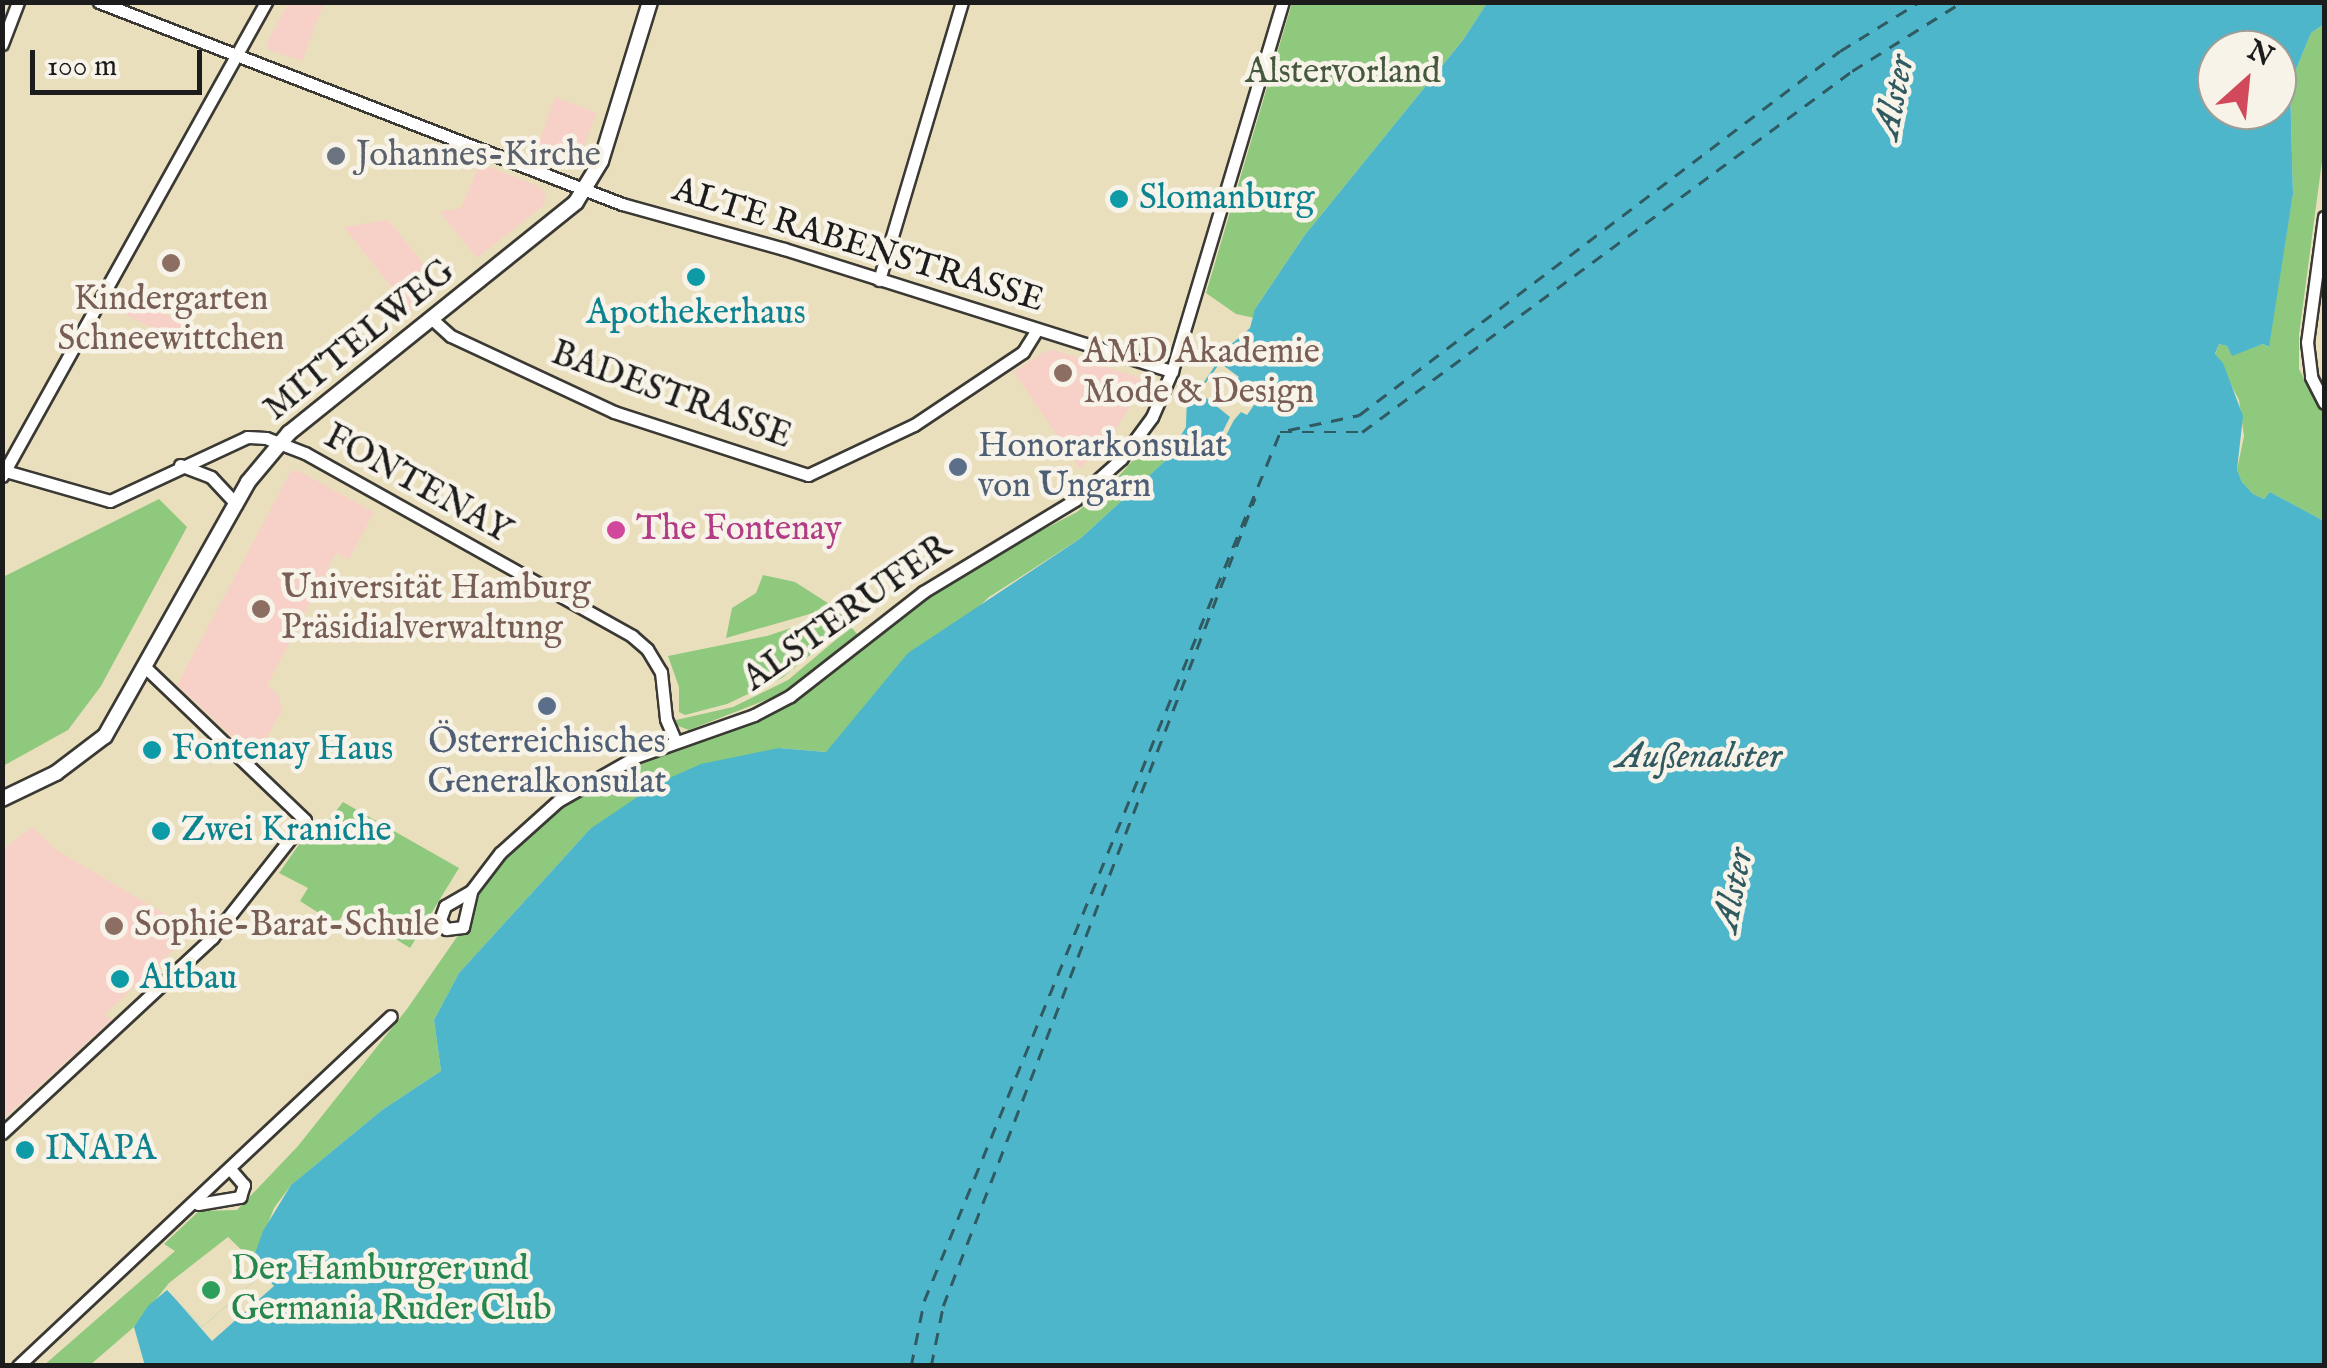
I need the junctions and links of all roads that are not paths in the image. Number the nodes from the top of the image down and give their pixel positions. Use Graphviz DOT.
graph roads {
  1 [pos="18,2"];
  2 [pos="99,2"];
  3 [pos="266,2"];
  4 [pos="650,2"];
  5 [pos="962,2"];
  6 [pos="1284,2"];
  7 [pos="2,44"];
  8 [pos="238,55"];
  9 [pos="585,190"];
  10 [pos="2324,217"];
  11 [pos="879,280"];
  12 [pos="433,320"];
  13 [pos="1037,330"];
  14 [pos="1172,371"];
  15 [pos="2324,403"];
  16 [pos="280,443"];
  17 [pos="180,464"];
  18 [pos="4,472"];
  19 [pos="236,504"];
  20 [pos="146,668"];
  21 [pos="676,742"];
  22 [pos="2,800"];
  23 [pos="472,891"];
  24 [pos="391,1016"];
  25 [pos="2,1133"];
  26 [pos="231,1170"];
  27 [pos="190,1208"];
  28 [pos="18,1366"];
  1 -- 7 [label="street"];
  2 -- 8 [label="street, ALTE RABENSTRASSE"];
  3 -- 8 [label="street"];
  4 -- 9 [label="street, MITTELWEG"];
  5 -- 11 [label="street"];
  6 -- 14 [label="street, ALSTERUFER"];
  8 -- 9 [label="street, ALTE RABENSTRASSE"];
  8 -- 18 [label="street"];
  9 -- 11 [label="street, ALTE RABENSTRASSE"];
  9 -- 12 [label="street, MITTELWEG"];
  10 -- 15 [label="street"];
  11 -- 13 [label="street, ALTE RABENSTRASSE"];
  12 -- 13 [label="street, BADESTRASSE"];
  12 -- 16 [label="street, MITTELWEG"];
  13 -- 14 [label="street, ALTE RABENSTRASSE"];
  14 -- 21 [label="street, ALSTERUFER"];
  16 -- 17 [label="street"];
  16 -- 19 [label="street, MITTELWEG"];
  16 -- 21 [label="street, FONTENAY"];
  17 -- 18 [label="street"];
  17 -- 19 [label="street"];
  19 -- 20 [label="street, MITTELWEG"];
  20 -- 22 [label="street, MITTELWEG"];
  20 -- 25 [label="street"];
  21 -- 23 [label="street, ALSTERUFER"];
  24 -- 26 [label="street"];
  26 -- 27 [label="street"];
  26 -- 27 [label="street"];
  27 -- 28 [label="street"];
}
